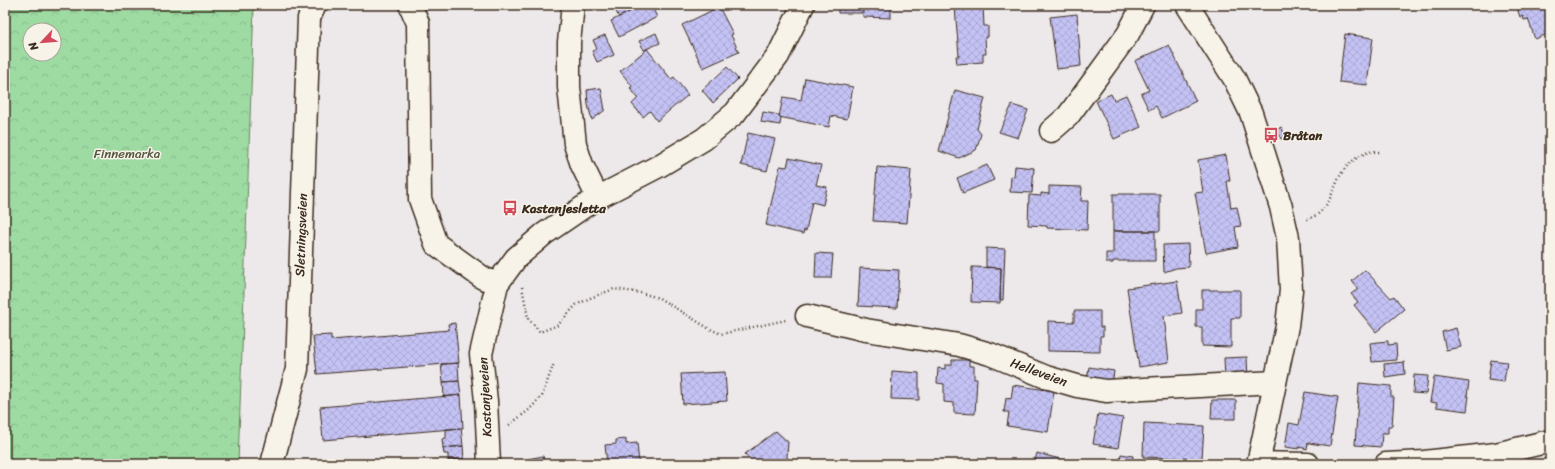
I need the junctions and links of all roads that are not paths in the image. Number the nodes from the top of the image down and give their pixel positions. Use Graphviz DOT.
graph roads {
  1 [pos="314,5"];
  2 [pos="410,5"];
  3 [pos="573,5"];
  4 [pos="803,5"];
  5 [pos="1142,5"];
  6 [pos="1188,5"];
  7 [pos="1051,131"];
  8 [pos="598,198"];
  9 [pos="501,278"];
  10 [pos="807,316"];
  11 [pos="1275,382"];
  12 [pos="1550,441"];
  13 [pos="1258,463"];
  14 [pos="272,464"];
  15 [pos="489,464"];
  16 [pos="1308,464"];
  17 [pos="1386,464"];
  1 -- 14 [label="street, Sletningsveien"];
  2 -- 9 [label="street"];
  3 -- 8 [label="street"];
  4 -- 8 [label="street"];
  5 -- 7 [label="street"];
  6 -- 11 [label="street"];
  8 -- 9 [label="street"];
  9 -- 15 [label="street, Kastanjeveien"];
  10 -- 11 [label="street, Helleveien"];
  11 -- 13 [label="street"];
  12 -- 17 [label="street"];
  13 -- 16 [label="street"];
}
